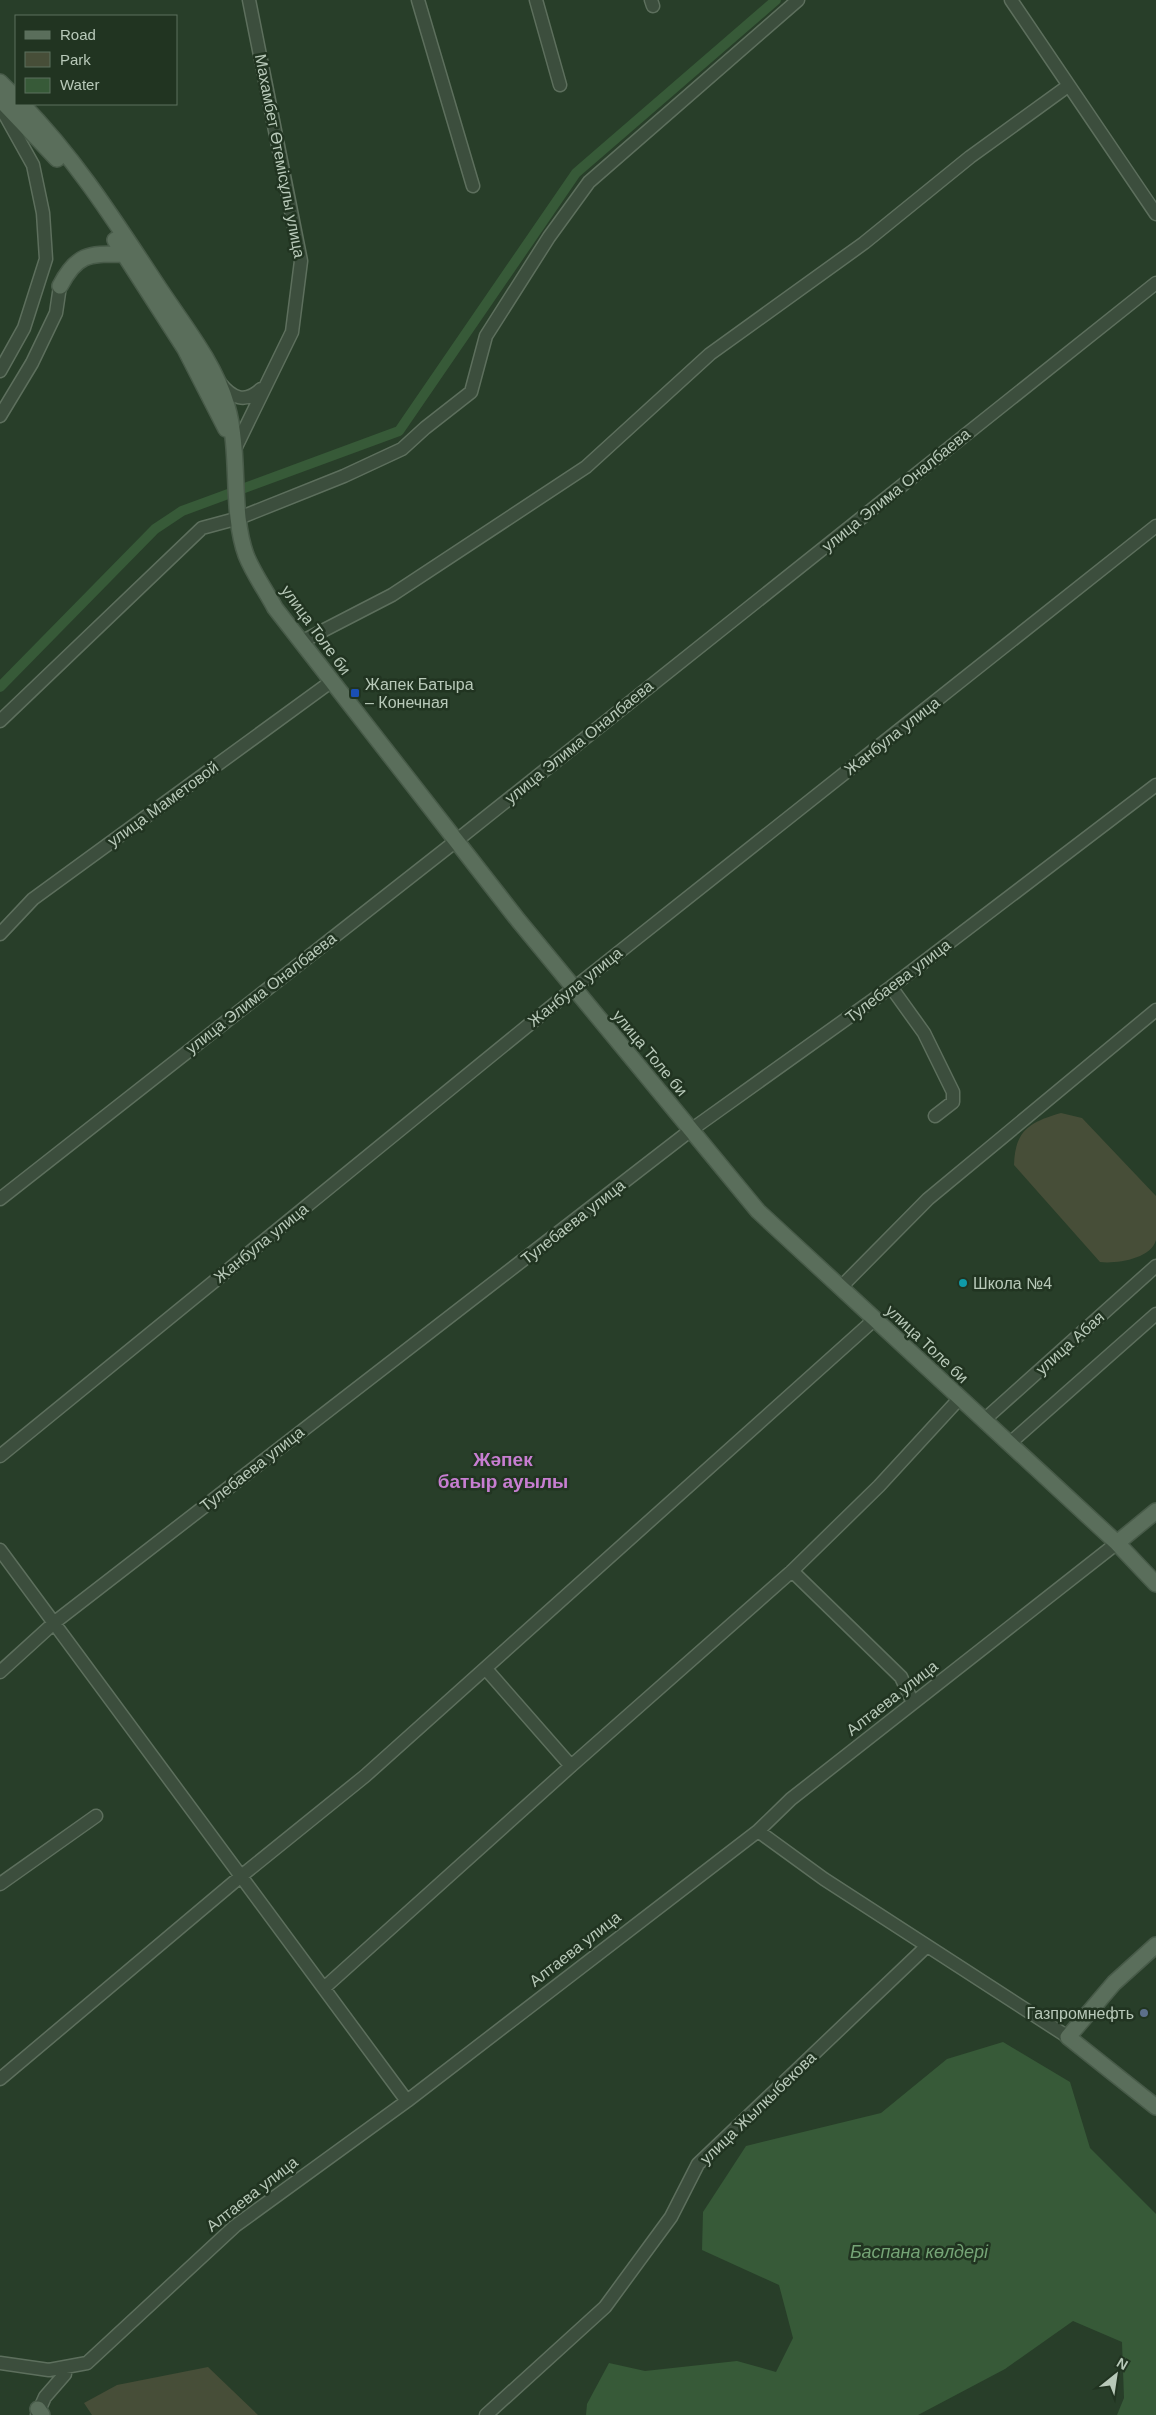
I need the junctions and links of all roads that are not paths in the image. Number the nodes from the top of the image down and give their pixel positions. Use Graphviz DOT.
graph roads {
  1 [pos="249,0"];
  2 [pos="418,0"];
  3 [pos="536,0"];
  4 [pos="798,0"];
  5 [pos="1011,0"];
  6 [pos="0,82"];
  7 [pos="560,86"];
  8 [pos="1068,86"];
  9 [pos="15,97"];
  10 [pos="0,98"];
  11 [pos="23,105"];
  12 [pos="0,106"];
  13 [pos="473,186"];
  14 [pos="1156,214"];
  15 [pos="124,254"];
  16 [pos="1156,283"];
  17 [pos="60,286"];
  18 [pos="0,372"];
  19 [pos="213,374"];
  20 [pos="263,388"];
  21 [pos="0,416"];
  22 [pos="235,449"];
  23 [pos="239,518"];
  24 [pos="1156,526"];
  25 [pos="301,642"];
  26 [pos="332,681"];
  27 [pos="0,721"];
  28 [pos="1156,784"];
  29 [pos="456,841"];
  30 [pos="0,934"];
  31 [pos="891,987"];
  32 [pos="574,988"];
  33 [pos="1156,1010"];
  34 [pos="935,1116"];
  35 [pos="691,1130"];
  36 [pos="0,1199"];
  37 [pos="1156,1266"];
  38 [pos="841,1287"];
  39 [pos="1156,1314"];
  40 [pos="875,1319"];
  41 [pos="959,1399"];
  42 [pos="984,1420"];
  43 [pos="1010,1443"];
  44 [pos="0,1456"];
  45 [pos="1156,1511"];
  46 [pos="1117,1543"];
  47 [pos="0,1550"];
  48 [pos="792,1571"];
  49 [pos="1156,1584"];
  50 [pos="55,1622"];
  51 [pos="486,1669"];
  52 [pos="0,1672"];
  53 [pos="913,1703"];
  54 [pos="571,1766"];
  55 [pos="96,1816"];
  56 [pos="758,1831"];
  57 [pos="240,1877"];
  58 [pos="0,1884"];
  59 [pos="1156,1945"];
  60 [pos="926,1946"];
  61 [pos="324,1988"];
  62 [pos="1068,2037"];
  63 [pos="0,2079"];
  64 [pos="407,2101"];
  65 [pos="1156,2107"];
  66 [pos="0,2363"];
  67 [pos="65,2367"];
  68 [pos="39,2413"];
  69 [pos="486,2415"];
  1 -- 20 [label="street, Махамбет Өтемісұлы улица"];
  2 -- 13 [label="street"];
  3 -- 7 [label="street"];
  4 -- 23 [label="street"];
  5 -- 8 [label="street"];
  6 -- 9 [label="main road"];
  8 -- 14 [label="street"];
  8 -- 25 [label="street"];
  10 -- 15 [label="main road"];
  11 -- 19 [label="main road, улица Толе би"];
  12 -- 18 [label="street"];
  15 -- 17 [label="main road"];
  15 -- 22 [label="main road"];
  16 -- 29 [label="street, улица Элима Оналбаева"];
  17 -- 21 [label="street"];
  19 -- 20 [label="street"];
  19 -- 22 [label="main road, улица Толе би"];
  20 -- 22 [label="street, Махамбет Өтемісұлы улица"];
  22 -- 23 [label="main road, улица Толе би"];
  23 -- 25 [label="main road, улица Толе би"];
  23 -- 27 [label="street"];
  24 -- 32 [label="street, Жанбула улица"];
  25 -- 26 [label="main road, улица Толе би"];
  26 -- 29 [label="main road, улица Толе би"];
  26 -- 30 [label="street, улица Маметовой"];
  28 -- 31 [label="street, Тулебаева улица"];
  29 -- 32 [label="main road, улица Толе би"];
  29 -- 36 [label="street, улица Элима Оналбаева"];
  31 -- 34 [label="street"];
  31 -- 35 [label="street, Тулебаева улица"];
  32 -- 35 [label="main road, улица Толе би"];
  32 -- 44 [label="street, Жанбула улица"];
  33 -- 38 [label="street"];
  35 -- 38 [label="main road, улица Толе би"];
  35 -- 50 [label="street, Тулебаева улица"];
  37 -- 42 [label="street, улица Абая"];
  38 -- 40 [label="main road, улица Толе би"];
  39 -- 43 [label="street"];
  40 -- 41 [label="main road, улица Толе би"];
  40 -- 51 [label="street"];
  41 -- 42 [label="main road, улица Толе би"];
  41 -- 48 [label="street"];
  42 -- 43 [label="main road, улица Толе би"];
  43 -- 46 [label="main road, улица Толе би"];
  45 -- 46 [label="main road, Алтаева улица"];
  46 -- 49 [label="main road, улица Толе би"];
  46 -- 53 [label="street, Алтаева улица"];
  47 -- 50 [label="street"];
  48 -- 53 [label="street"];
  48 -- 54 [label="street"];
  50 -- 52 [label="street, Тулебаева улица"];
  50 -- 57 [label="street"];
  51 -- 54 [label="street"];
  51 -- 57 [label="street"];
  53 -- 56 [label="street, Алтаева улица"];
  54 -- 61 [label="street"];
  55 -- 58 [label="street"];
  56 -- 60 [label="street"];
  56 -- 64 [label="street, Алтаева улица"];
  57 -- 61 [label="street"];
  57 -- 63 [label="street"];
  59 -- 62 [label="main road"];
  60 -- 62 [label="street"];
  60 -- 69 [label="street, улица Жылкыбекова"];
  61 -- 64 [label="street"];
  62 -- 65 [label="main road"];
  64 -- 67 [label="street, Алтаева улица"];
  66 -- 67 [label="street, Алтаева улица"];
  67 -- 68 [label="street"];
}
